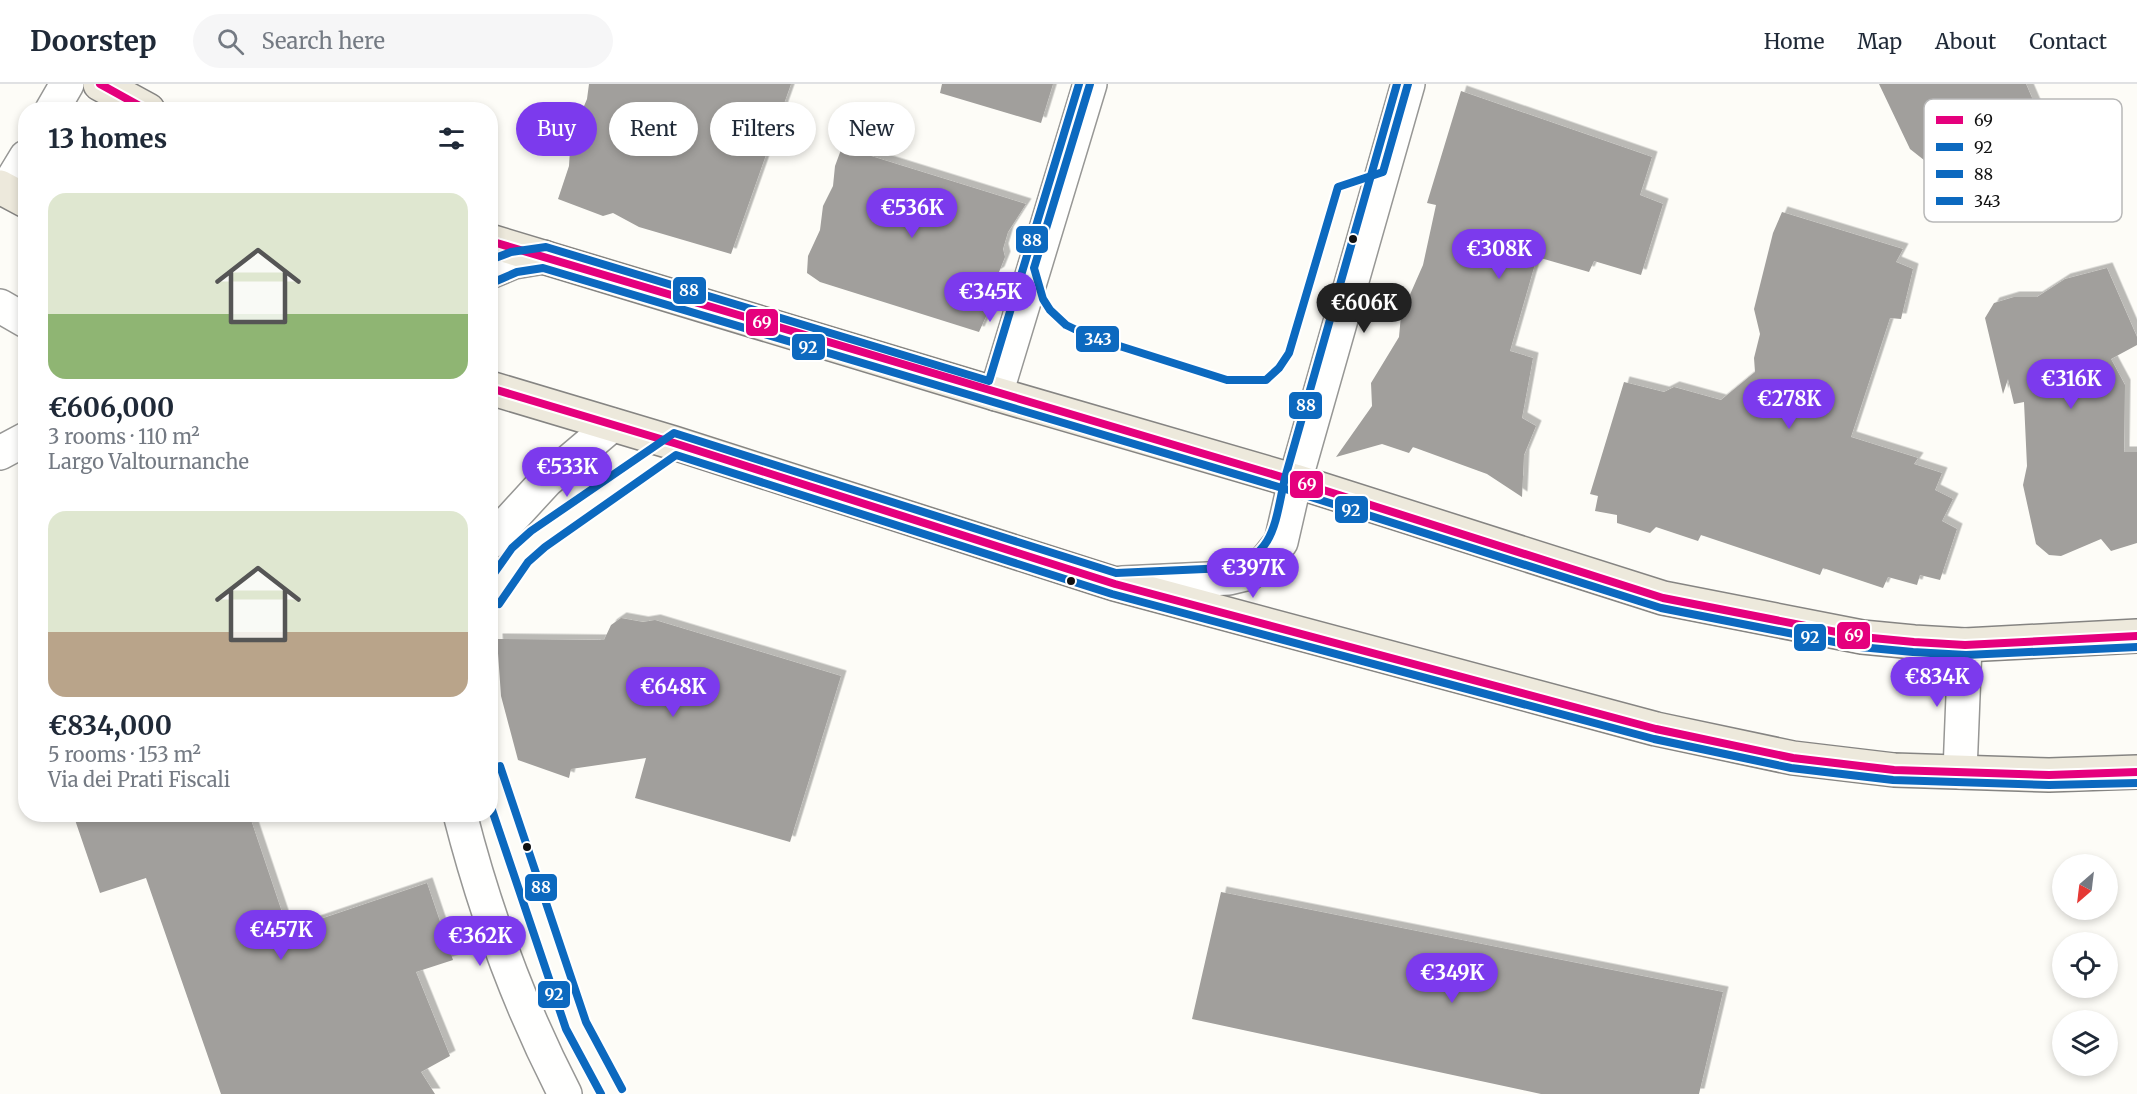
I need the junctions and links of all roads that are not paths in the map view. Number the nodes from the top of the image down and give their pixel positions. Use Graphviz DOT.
graph roads {
  1 [pos="67,84"];
  2 [pos="100,84"];
  3 [pos="1090,84"];
  4 [pos="1408,84"];
  5 [pos="57,102"];
  6 [pos="133,102"];
  7 [pos="18,176"];
  8 [pos="11,192"];
  9 [pos="498,243"];
  10 [pos="544,257"];
  11 [pos="498,269"];
  12 [pos="0,306"];
  13 [pos="18,316"];
  14 [pos="498,390"];
  15 [pos="996,394"];
  16 [pos="612,425"];
  17 [pos="18,443"];
  18 [pos="0,453"];
  19 [pos="1295,481"];
  20 [pos="498,533"];
  21 [pos="1115,584"];
  22 [pos="2137,636"];
  23 [pos="1965,645"];
  24 [pos="1960,772"];
  25 [pos="2137,772"];
  26 [pos="462,822"];
  27 [pos="565,1094"];
  1 -- 5 [label="street"];
  2 -- 6 [label="main road"];
  3 -- 15 [label="street"];
  4 -- 19 [label="street"];
  7 -- 8 [label="street"];
  9 -- 10 [label="main road"];
  10 -- 11 [label="street"];
  10 -- 15 [label="main road"];
  12 -- 13 [label="street"];
  14 -- 16 [label="main road"];
  15 -- 19 [label="main road"];
  16 -- 20 [label="street"];
  16 -- 21 [label="main road"];
  17 -- 18 [label="street"];
  19 -- 21 [label="street"];
  19 -- 23 [label="main road"];
  21 -- 24 [label="main road"];
  22 -- 23 [label="main road"];
  23 -- 24 [label="street"];
  24 -- 25 [label="main road"];
  26 -- 27 [label="street"];
}
